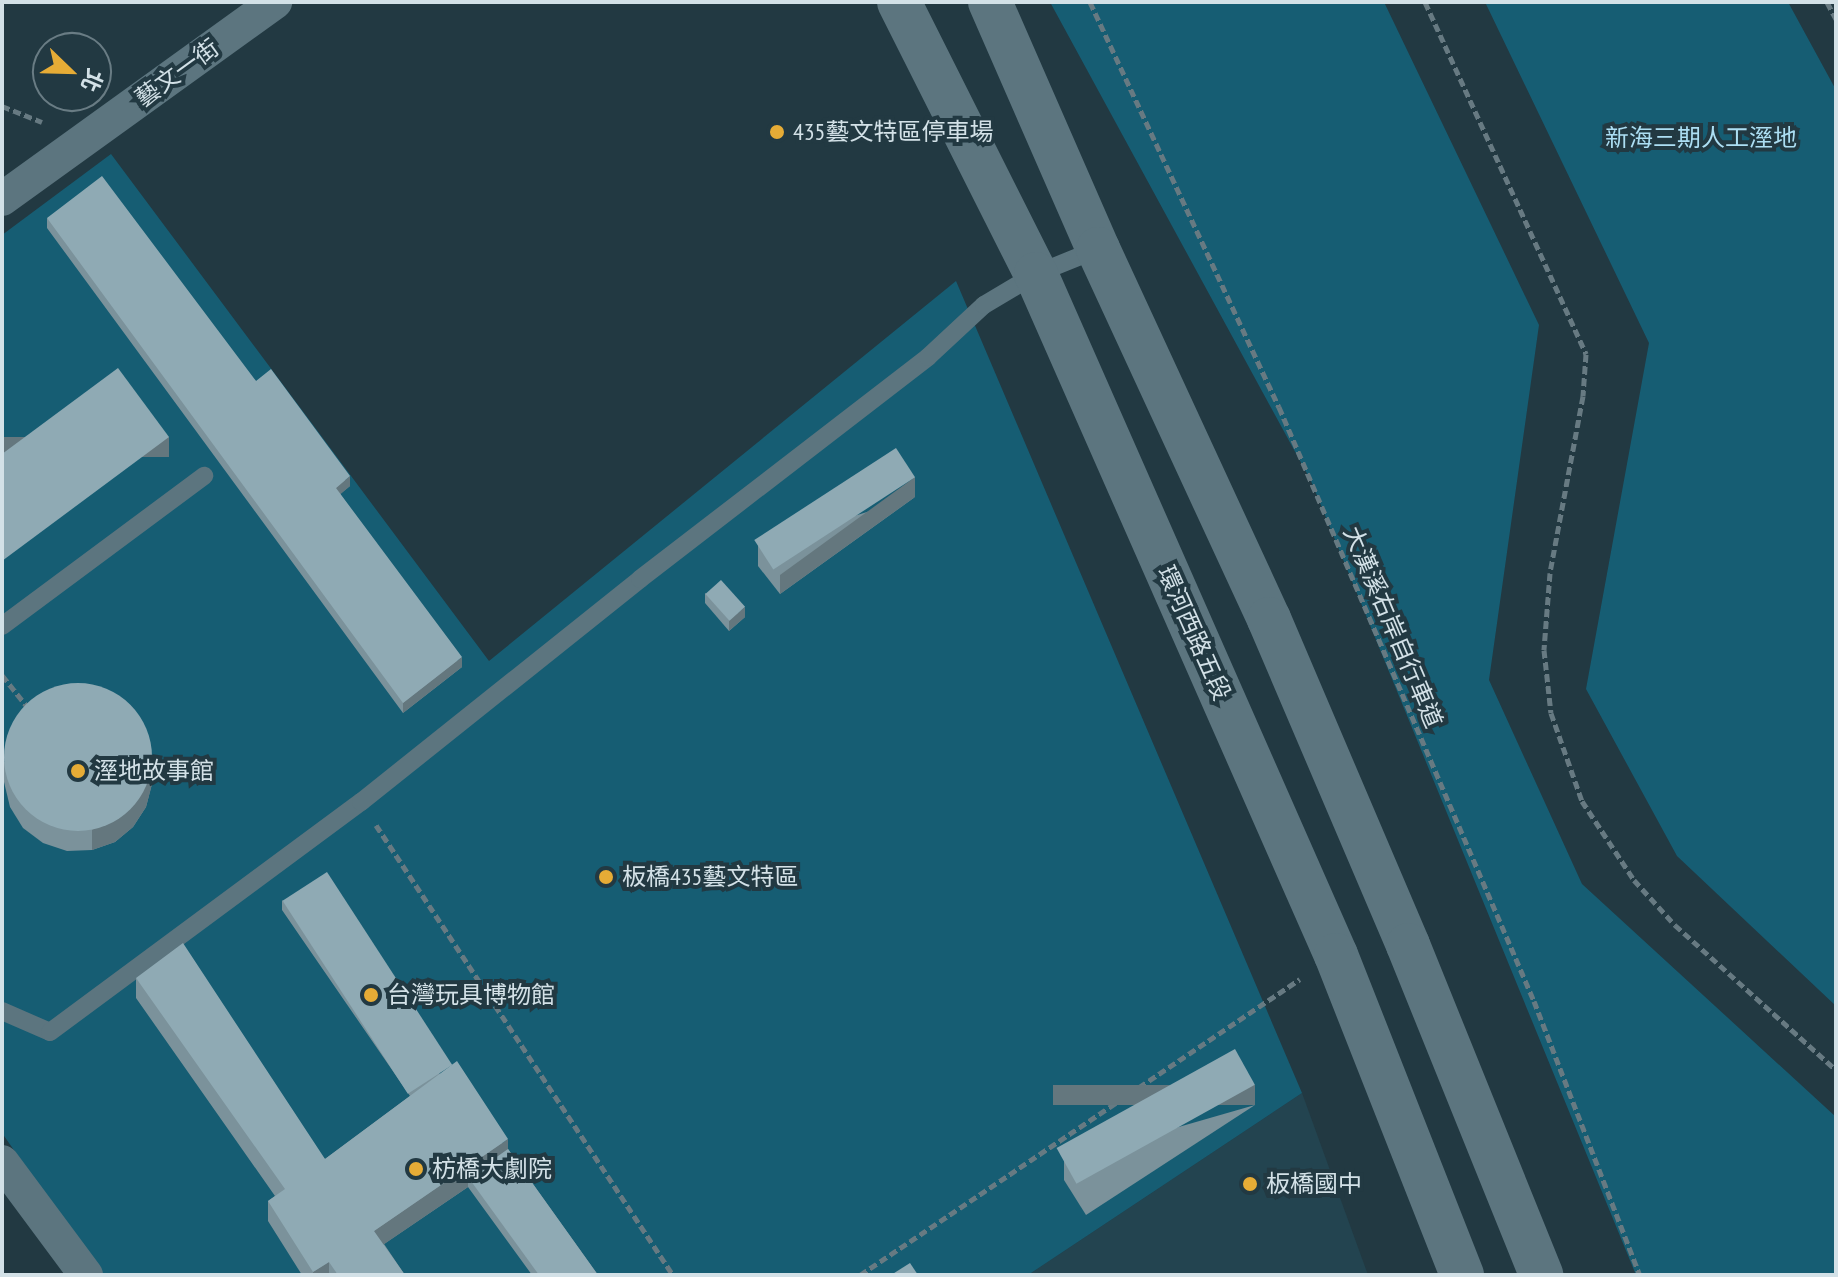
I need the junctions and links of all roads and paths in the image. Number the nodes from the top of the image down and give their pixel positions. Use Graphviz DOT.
graph roads {
  1 [pos="275,2"];
  2 [pos="899,2"];
  3 [pos="990,2"];
  4 [pos="1090,2"];
  5 [pos="1425,2"];
  6 [pos="1827,2"];
  7 [pos="1836,19"];
  8 [pos="2,106"];
  9 [pos="42,122"];
  10 [pos="2,199"];
  11 [pos="1098,249"];
  12 [pos="1036,274"];
  13 [pos="204,476"];
  14 [pos="2,626"];
  15 [pos="2,675"];
  16 [pos="35,716"];
  17 [pos="361,802"];
  18 [pos="1336,955"];
  19 [pos="2,1011"];
  20 [pos="1836,1070"];
  21 [pos="2,1162"];
  22 [pos="86,1275"];
  23 [pos="673,1275"];
  24 [pos="860,1275"];
  25 [pos="1462,1275"];
  26 [pos="1541,1275"];
  27 [pos="1640,1275"];
  1 -- 10 [label="street, 藝文一街"];
  2 -- 12 [label="street, 環河西路五段"];
  3 -- 11 [label="street"];
  4 -- 27 [label="path, 大漢溪右岸自行車道"];
  5 -- 20 [label="path"];
  6 -- 7 [label="path"];
  8 -- 9 [label="path"];
  11 -- 12 [label="lane"];
  11 -- 26 [label="street"];
  12 -- 17 [label="lane"];
  12 -- 18 [label="street, 環河西路五段"];
  13 -- 14 [label="lane"];
  15 -- 16 [label="path"];
  17 -- 19 [label="lane"];
  17 -- 23 [label="path"];
  18 -- 24 [label="path"];
  18 -- 25 [label="street, 環河西路五段"];
  21 -- 22 [label="street"];
}
